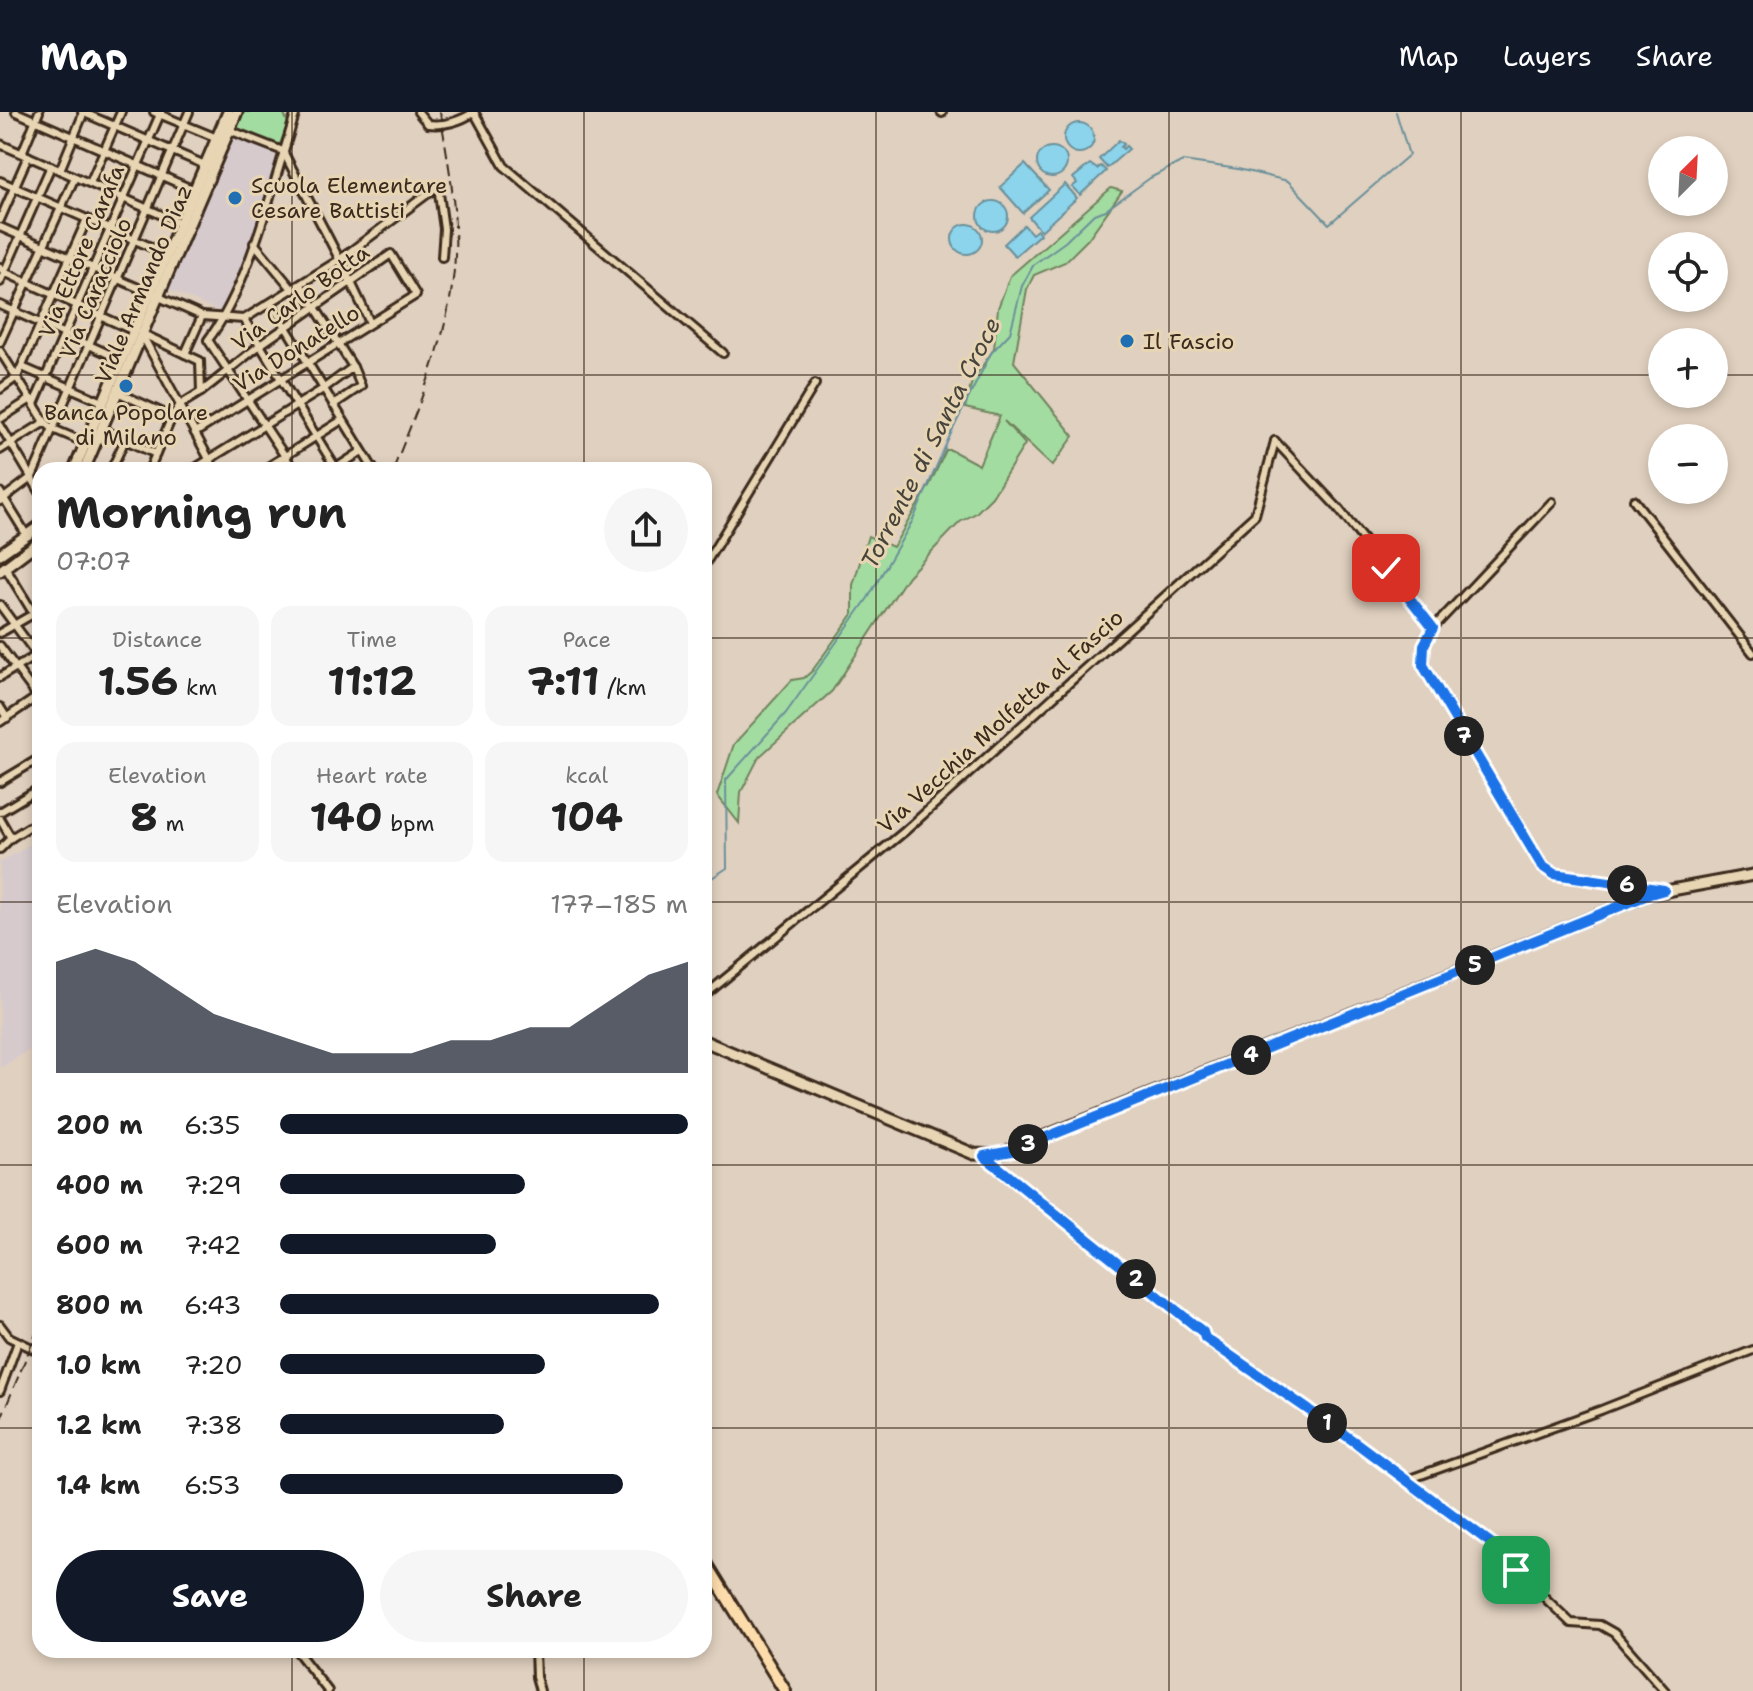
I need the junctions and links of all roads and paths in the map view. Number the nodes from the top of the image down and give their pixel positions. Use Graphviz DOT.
graph roads {
  1 [pos="16,112"];
  2 [pos="39,112"];
  3 [pos="83,112"];
  4 [pos="121,112"];
  5 [pos="189,112"];
  6 [pos="228,112"];
  7 [pos="237,112"];
  8 [pos="296,112"];
  9 [pos="418,112"];
  10 [pos="474,112"];
  11 [pos="159,113"];
  12 [pos="36,121"];
  13 [pos="184,125"];
  14 [pos="115,127"];
  15 [pos="229,130"];
  16 [pos="73,137"];
  17 [pos="217,138"];
  18 [pos="149,141"];
  19 [pos="0,144"];
  20 [pos="104,150"];
  21 [pos="173,151"];
  22 [pos="283,151"];
  23 [pos="25,155"];
  24 [pos="138,165"];
  25 [pos="205,165"];
  26 [pos="51,166"];
  27 [pos="60,170"];
  28 [pos="162,176"];
  29 [pos="75,177"];
  30 [pos="0,181"];
  31 [pos="90,183"];
  32 [pos="14,187"];
  33 [pos="194,190"];
  34 [pos="37,197"];
  35 [pos="123,198"];
  36 [pos="61,208"];
  37 [pos="148,209"];
  38 [pos="87,219"];
  39 [pos="0,220"];
  40 [pos="180,223"];
  41 [pos="0,227"];
  42 [pos="110,229"];
  43 [pos="21,235"];
  44 [pos="136,240"];
  45 [pos="254,243"];
  46 [pos="44,245"];
  47 [pos="167,254"];
  48 [pos="70,257"];
  49 [pos="442,257"];
  50 [pos="339,260"];
  51 [pos="93,268"];
  52 [pos="2,269"];
  53 [pos="119,280"];
  54 [pos="351,280"];
  55 [pos="0,282"];
  56 [pos="28,283"];
  57 [pos="301,285"];
  58 [pos="293,290"];
  59 [pos="54,294"];
  60 [pos="154,294"];
  61 [pos="416,295"];
  62 [pos="271,303"];
  63 [pos="0,305"];
  64 [pos="78,305"];
  65 [pos="317,307"];
  66 [pos="15,312"];
  67 [pos="202,316"];
  68 [pos="103,317"];
  69 [pos="224,319"];
  70 [pos="244,319"];
  71 [pos="40,323"];
  72 [pos="370,323"];
  73 [pos="286,329"];
  74 [pos="138,332"];
  75 [pos="65,334"];
  76 [pos="0,342"];
  77 [pos="338,343"];
  78 [pos="260,345"];
  79 [pos="90,346"];
  80 [pos="0,351"];
  81 [pos="723,353"];
  82 [pos="185,354"];
  83 [pos="122,360"];
  84 [pos="307,362"];
  85 [pos="22,367"];
  86 [pos="353,367"];
  87 [pos="230,370"];
  88 [pos="17,377"];
  89 [pos="46,377"];
  90 [pos="279,378"];
  91 [pos="815,384"];
  92 [pos="72,388"];
  93 [pos="0,389"];
  94 [pos="323,389"];
  95 [pos="117,392"];
  96 [pos="201,392"];
  97 [pos="248,399"];
  98 [pos="33,402"];
  99 [pos="103,402"];
  100 [pos="180,405"];
  101 [pos="296,405"];
  102 [pos="333,405"];
  103 [pos="172,417"];
  104 [pos="0,419"];
  105 [pos="342,420"];
  106 [pos="45,422"];
  107 [pos="0,425"];
  108 [pos="265,425"];
  109 [pos="53,429"];
  110 [pos="101,429"];
  111 [pos="195,433"];
  112 [pos="316,437"];
  113 [pos="125,440"];
  114 [pos="12,443"];
  115 [pos="86,443"];
  116 [pos="0,450"];
  117 [pos="362,451"];
  118 [pos="156,454"];
  119 [pos="285,456"];
  120 [pos="209,459"];
  121 [pos="39,462"];
  122 [pos="78,462"];
  123 [pos="87,462"];
  124 [pos="115,462"];
  125 [pos="152,462"];
  126 [pos="204,462"];
  127 [pos="211,462"];
  128 [pos="276,462"];
  129 [pos="289,462"];
  130 [pos="331,462"];
  131 [pos="346,462"];
  132 [pos="369,462"];
  133 [pos="32,477"];
  134 [pos="1,497"];
  135 [pos="1634,500"];
  136 [pos="1552,502"];
  137 [pos="32,531"];
  138 [pos="26,534"];
  139 [pos="32,547"];
  140 [pos="712,553"];
  141 [pos="0,554"];
  142 [pos="2,569"];
  143 [pos="0,605"];
  144 [pos="32,606"];
  145 [pos="32,615"];
  146 [pos="14,625"];
  147 [pos="1433,628"];
  148 [pos="0,633"];
  149 [pos="0,646"];
  150 [pos="32,647"];
  151 [pos="1753,653"];
  152 [pos="32,658"];
  153 [pos="16,668"];
  154 [pos="0,677"];
  155 [pos="32,688"];
  156 [pos="32,701"];
  157 [pos="0,707"];
  158 [pos="3,720"];
  159 [pos="32,763"];
  160 [pos="0,782"];
  161 [pos="32,793"];
  162 [pos="0,812"];
  163 [pos="0,819"];
  164 [pos="32,825"];
  165 [pos="11,838"];
  166 [pos="0,849"];
  167 [pos="1753,875"];
  168 [pos="1664,890"];
  169 [pos="712,989"];
  170 [pos="712,1044"];
  171 [pos="984,1156"];
  172 [pos="0,1325"];
  173 [pos="18,1342"];
  174 [pos="32,1348"];
  175 [pos="1753,1350"];
  176 [pos="0,1391"];
  177 [pos="1407,1480"];
  178 [pos="712,1573"];
  179 [pos="302,1658"];
  180 [pos="535,1658"];
  181 [pos="328,1691"];
  182 [pos="540,1691"];
  183 [pos="785,1691"];
  184 [pos="1665,1691"];
  1 -- 12 [label="street"];
  2 -- 12 [label="street"];
  3 -- 14 [label="street"];
  3 -- 16 [label="street"];
  4 -- 14 [label="street"];
  5 -- 13 [label="street, Via Caracciolo"];
  6 -- 17 [label="street"];
  7 -- 15 [label="street, Viale Armando Diaz"];
  8 -- 22 [label="street"];
  9 -- 10 [label="street"];
  10 -- 81 [label="street"];
  11 -- 13 [label="street"];
  11 -- 18 [label="street, Via Ettore Carafa"];
  12 -- 16 [label="street"];
  12 -- 23 [label="street"];
  13 -- 17 [label="street"];
  13 -- 21 [label="street, Via Caracciolo"];
  14 -- 18 [label="street"];
  14 -- 20 [label="street"];
  15 -- 22 [label="street"];
  15 -- 60 [label="street, Viale Armando Diaz"];
  16 -- 20 [label="street"];
  16 -- 27 [label="street"];
  17 -- 25 [label="street"];
  18 -- 21 [label="street"];
  18 -- 24 [label="street, Via Ettore Carafa"];
  19 -- 23 [label="street"];
  20 -- 24 [label="street"];
  20 -- 31 [label="street"];
  21 -- 25 [label="street"];
  21 -- 28 [label="street, Via Caracciolo"];
  22 -- 45 [label="street"];
  22 -- 50 [label="street"];
  23 -- 26 [label="street"];
  23 -- 32 [label="street"];
  24 -- 28 [label="street"];
  24 -- 35 [label="street, Via Ettore Carafa"];
  25 -- 33 [label="street"];
  26 -- 27 [label="street"];
  26 -- 34 [label="street"];
  27 -- 29 [label="street"];
  28 -- 33 [label="street"];
  28 -- 37 [label="street, Via Caracciolo"];
  29 -- 31 [label="street"];
  29 -- 36 [label="street"];
  30 -- 32 [label="street"];
  31 -- 35 [label="street"];
  32 -- 34 [label="street"];
  32 -- 39 [label="street"];
  33 -- 40 [label="street"];
  34 -- 36 [label="street"];
  34 -- 43 [label="street"];
  35 -- 37 [label="street"];
  35 -- 42 [label="street, Via Ettore Carafa"];
  36 -- 38 [label="street"];
  36 -- 46 [label="street"];
  37 -- 40 [label="street"];
  37 -- 44 [label="street, Via Caracciolo"];
  38 -- 42 [label="street"];
  38 -- 48 [label="street"];
  40 -- 47 [label="street"];
  41 -- 43 [label="street"];
  42 -- 44 [label="street"];
  42 -- 51 [label="street, Via Ettore Carafa"];
  43 -- 46 [label="street"];
  43 -- 52 [label="street"];
  44 -- 47 [label="street"];
  44 -- 53 [label="street, Via Caracciolo"];
  45 -- 58 [label="street"];
  45 -- 69 [label="street"];
  46 -- 48 [label="street"];
  46 -- 56 [label="street"];
  47 -- 60 [label="street"];
  48 -- 51 [label="street"];
  48 -- 59 [label="street"];
  49 -- 50 [label="street"];
  50 -- 54 [label="street"];
  50 -- 57 [label="street"];
  51 -- 53 [label="street"];
  51 -- 64 [label="street, Via Ettore Carafa"];
  52 -- 55 [label="street"];
  52 -- 56 [label="street"];
  53 -- 60 [label="street"];
  53 -- 68 [label="street, Via Caracciolo"];
  54 -- 61 [label="street, Via Carlo Botta"];
  54 -- 65 [label="street, Via Carlo Botta"];
  54 -- 72 [label="street"];
  56 -- 59 [label="street"];
  56 -- 66 [label="street"];
  57 -- 58 [label="street"];
  57 -- 65 [label="street"];
  58 -- 62 [label="street"];
  59 -- 64 [label="street"];
  59 -- 71 [label="street"];
  60 -- 67 [label="street"];
  60 -- 74 [label="street"];
  61 -- 72 [label="street, Via Donatello"];
  62 -- 70 [label="street"];
  62 -- 73 [label="street"];
  63 -- 66 [label="street"];
  64 -- 68 [label="street"];
  64 -- 75 [label="street, Via Ettore Carafa"];
  65 -- 73 [label="street, Via Carlo Botta"];
  65 -- 77 [label="street"];
  66 -- 71 [label="street"];
  66 -- 76 [label="street"];
  67 -- 69 [label="street"];
  67 -- 82 [label="street"];
  68 -- 74 [label="street"];
  68 -- 79 [label="street, Via Caracciolo"];
  69 -- 70 [label="street"];
  69 -- 87 [label="street"];
  70 -- 78 [label="street"];
  71 -- 75 [label="street"];
  71 -- 85 [label="street"];
  72 -- 77 [label="street, Via Donatello"];
  73 -- 78 [label="street, Via Carlo Botta"];
  73 -- 84 [label="street"];
  74 -- 82 [label="street"];
  74 -- 83 [label="street"];
  74 -- 95 [label="street, Viale Armando Diaz"];
  74 -- 100 [label="street"];
  75 -- 79 [label="street"];
  75 -- 89 [label="street, Via Ettore Carafa"];
  77 -- 84 [label="street, Via Donatello"];
  77 -- 86 [label="street"];
  78 -- 87 [label="street, Via Carlo Botta"];
  78 -- 90 [label="street"];
  79 -- 83 [label="street"];
  79 -- 92 [label="street, Via Caracciolo"];
  80 -- 88 [label="street"];
  82 -- 96 [label="street"];
  83 -- 99 [label="street"];
  84 -- 90 [label="street, Via Donatello"];
  84 -- 94 [label="street"];
  85 -- 88 [label="street"];
  85 -- 89 [label="street"];
  86 -- 94 [label="street"];
  86 -- 102 [label="street"];
  87 -- 96 [label="street, Via Carlo Botta"];
  87 -- 97 [label="street"];
  88 -- 93 [label="street"];
  88 -- 98 [label="street"];
  89 -- 92 [label="street"];
  89 -- 98 [label="street, Via Ettore Carafa"];
  90 -- 97 [label="street, Via Donatello"];
  90 -- 101 [label="street"];
  91 -- 140 [label="street"];
  92 -- 99 [label="street"];
  92 -- 109 [label="street, Via Caracciolo"];
  94 -- 101 [label="street"];
  94 -- 102 [label="street"];
  95 -- 103 [label="street"];
  95 -- 110 [label="street, Viale Armando Diaz"];
  96 -- 100 [label="street, Via Carlo Botta"];
  97 -- 108 [label="street"];
  97 -- 111 [label="street, Via Donatello"];
  98 -- 104 [label="street"];
  98 -- 106 [label="street"];
  99 -- 115 [label="street"];
  100 -- 103 [label="street"];
  100 -- 111 [label="street"];
  101 -- 108 [label="street"];
  101 -- 112 [label="street"];
  102 -- 105 [label="street"];
  103 -- 118 [label="street"];
  105 -- 112 [label="street"];
  105 -- 117 [label="street"];
  106 -- 109 [label="street"];
  106 -- 114 [label="street"];
  107 -- 114 [label="street"];
  108 -- 119 [label="street"];
  108 -- 120 [label="street"];
  109 -- 115 [label="street"];
  109 -- 121 [label="street, Via Caracciolo"];
  110 -- 113 [label="street"];
  110 -- 123 [label="street, Viale Armando Diaz"];
  111 -- 120 [label="street"];
  112 -- 119 [label="street"];
  112 -- 130 [label="street"];
  113 -- 118 [label="street"];
  113 -- 124 [label="street"];
  114 -- 116 [label="street"];
  114 -- 133 [label="street"];
  115 -- 122 [label="street"];
  117 -- 131 [label="street"];
  117 -- 132 [label="street"];
  118 -- 125 [label="street"];
  119 -- 128 [label="street"];
  119 -- 129 [label="street"];
  120 -- 126 [label="street"];
  120 -- 127 [label="street"];
  133 -- 134 [label="street"];
  134 -- 138 [label="street"];
  135 -- 151 [label="street"];
  136 -- 147 [label="street"];
  137 -- 138 [label="street"];
  138 -- 141 [label="street"];
  139 -- 142 [label="street"];
  142 -- 144 [label="street"];
  143 -- 146 [label="street"];
  145 -- 146 [label="street"];
  146 -- 148 [label="street"];
  146 -- 150 [label="street"];
  147 -- 168 [label="street"];
  147 -- 169 [label="street, Via Vecchia Molfetta al Fascio"];
  149 -- 153 [label="street"];
  152 -- 153 [label="street"];
  153 -- 154 [label="street"];
  153 -- 155 [label="street"];
  156 -- 158 [label="street"];
  157 -- 158 [label="street"];
  159 -- 160 [label="street"];
  161 -- 162 [label="street"];
  163 -- 165 [label="street"];
  164 -- 165 [label="street"];
  165 -- 166 [label="street"];
  167 -- 168 [label="street"];
  168 -- 171 [label="street"];
  170 -- 171 [label="street"];
  171 -- 177 [label="street"];
  172 -- 173 [label="street"];
  173 -- 174 [label="street"];
  173 -- 176 [label="street"];
  175 -- 177 [label="street"];
  177 -- 184 [label="street"];
  178 -- 183 [label="main road"];
  179 -- 181 [label="street"];
  180 -- 182 [label="street"];
}
